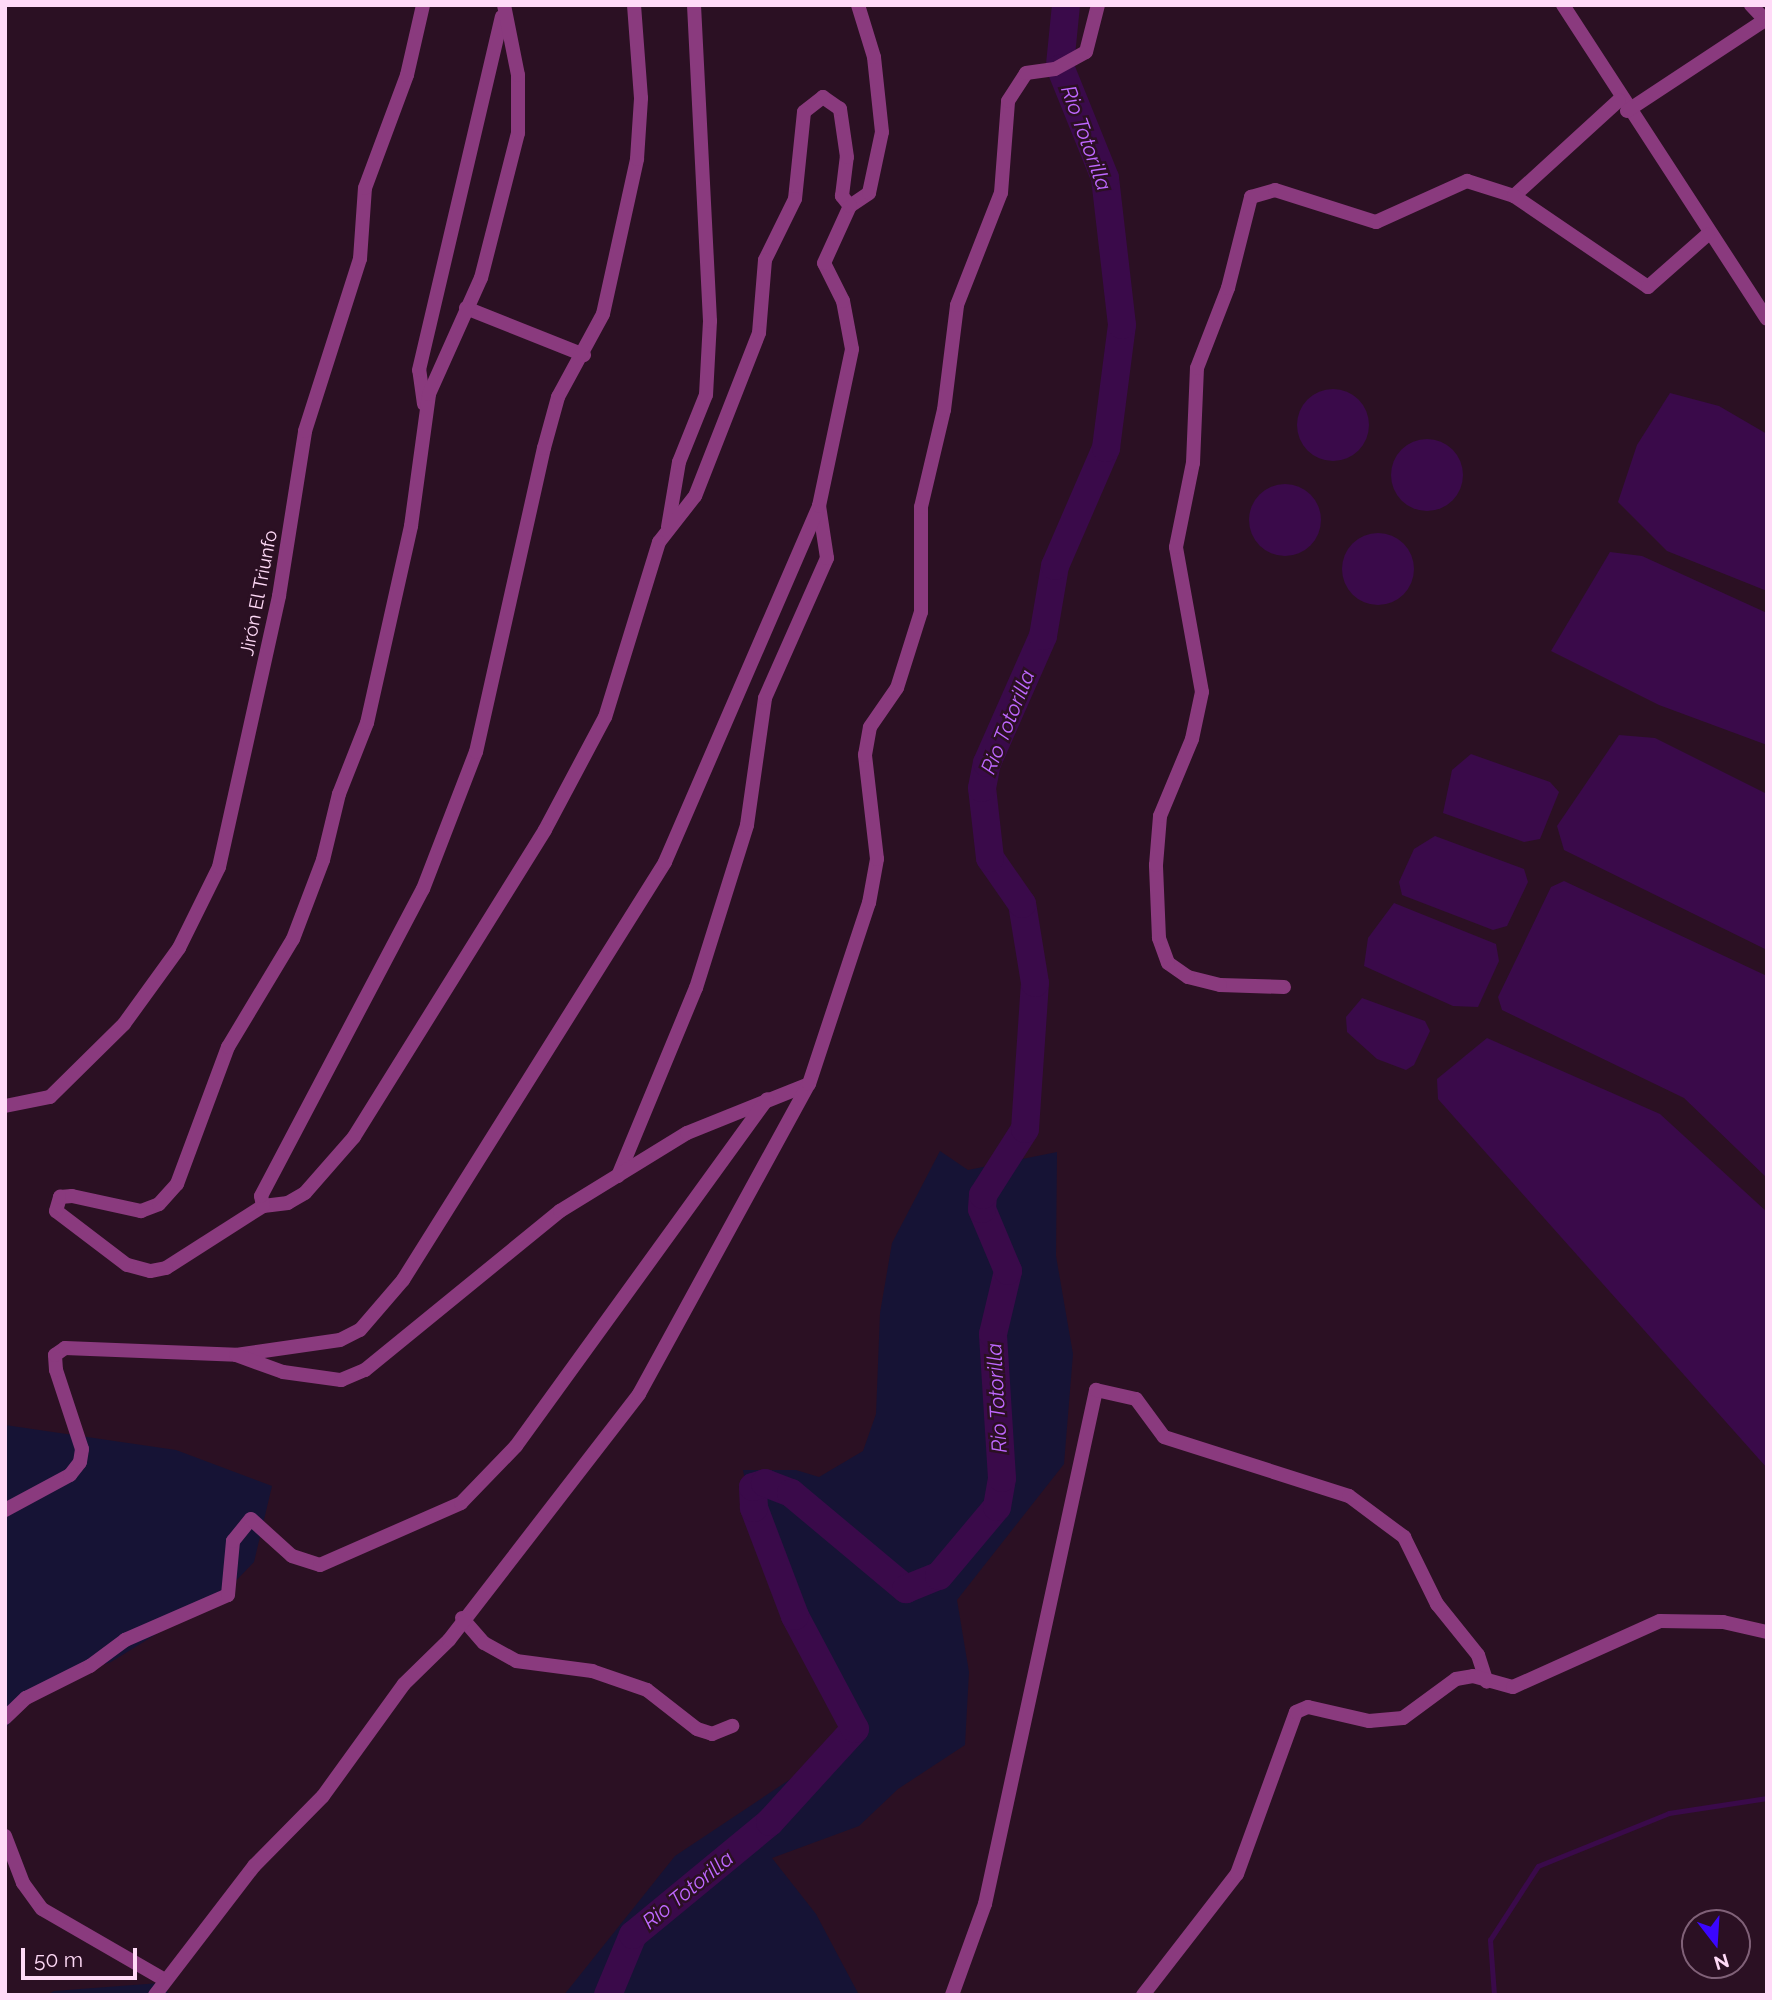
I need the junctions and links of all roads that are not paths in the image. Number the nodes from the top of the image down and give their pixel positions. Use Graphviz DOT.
graph roads {
  1 [pos="423,5"];
  2 [pos="634,5"];
  3 [pos="694,5"];
  4 [pos="858,5"];
  5 [pos="1098,5"];
  6 [pos="1563,5"];
  7 [pos="1751,5"];
  8 [pos="504,9"];
  9 [pos="1766,21"];
  10 [pos="1623,106"];
  11 [pos="1514,196"];
  12 [pos="850,206"];
  13 [pos="1707,235"];
  14 [pos="466,309"];
  15 [pos="1765,313"];
  16 [pos="584,355"];
  17 [pos="426,416"];
  18 [pos="819,506"];
  19 [pos="668,528"];
  20 [pos="1284,987"];
  21 [pos="809,1084"];
  22 [pos="767,1099"];
  23 [pos="5,1106"];
  24 [pos="618,1176"];
  25 [pos="263,1206"];
  26 [pos="236,1355"];
  27 [pos="5,1510"];
  28 [pos="462,1618"];
  29 [pos="1767,1632"];
  30 [pos="1487,1682"];
  31 [pos="5,1718"];
  32 [pos="732,1726"];
  33 [pos="5,1836"];
  34 [pos="165,1980"];
  35 [pos="155,1995"];
  36 [pos="952,1995"];
  37 [pos="1143,1995"];
  1 -- 23 [label="street, Jirón El Triunfo"];
  2 -- 16 [label="street"];
  3 -- 19 [label="street"];
  4 -- 12 [label="street"];
  5 -- 21 [label="street"];
  6 -- 10 [label="street"];
  7 -- 9 [label="street"];
  8 -- 14 [label="street"];
  8 -- 17 [label="street"];
  9 -- 10 [label="street"];
  10 -- 11 [label="street"];
  10 -- 13 [label="street"];
  11 -- 13 [label="street"];
  11 -- 20 [label="street"];
  12 -- 18 [label="street"];
  12 -- 19 [label="street"];
  13 -- 15 [label="street"];
  14 -- 16 [label="street"];
  14 -- 17 [label="street"];
  16 -- 25 [label="street"];
  17 -- 25 [label="street"];
  18 -- 24 [label="street"];
  18 -- 26 [label="street"];
  19 -- 25 [label="street"];
  21 -- 22 [label="street"];
  21 -- 28 [label="street"];
  22 -- 24 [label="street"];
  22 -- 31 [label="street"];
  24 -- 26 [label="street"];
  26 -- 27 [label="street"];
  28 -- 32 [label="street"];
  28 -- 34 [label="street"];
  29 -- 30 [label="street"];
  30 -- 36 [label="street"];
  30 -- 37 [label="street"];
  33 -- 34 [label="street"];
  34 -- 35 [label="street"];
}
